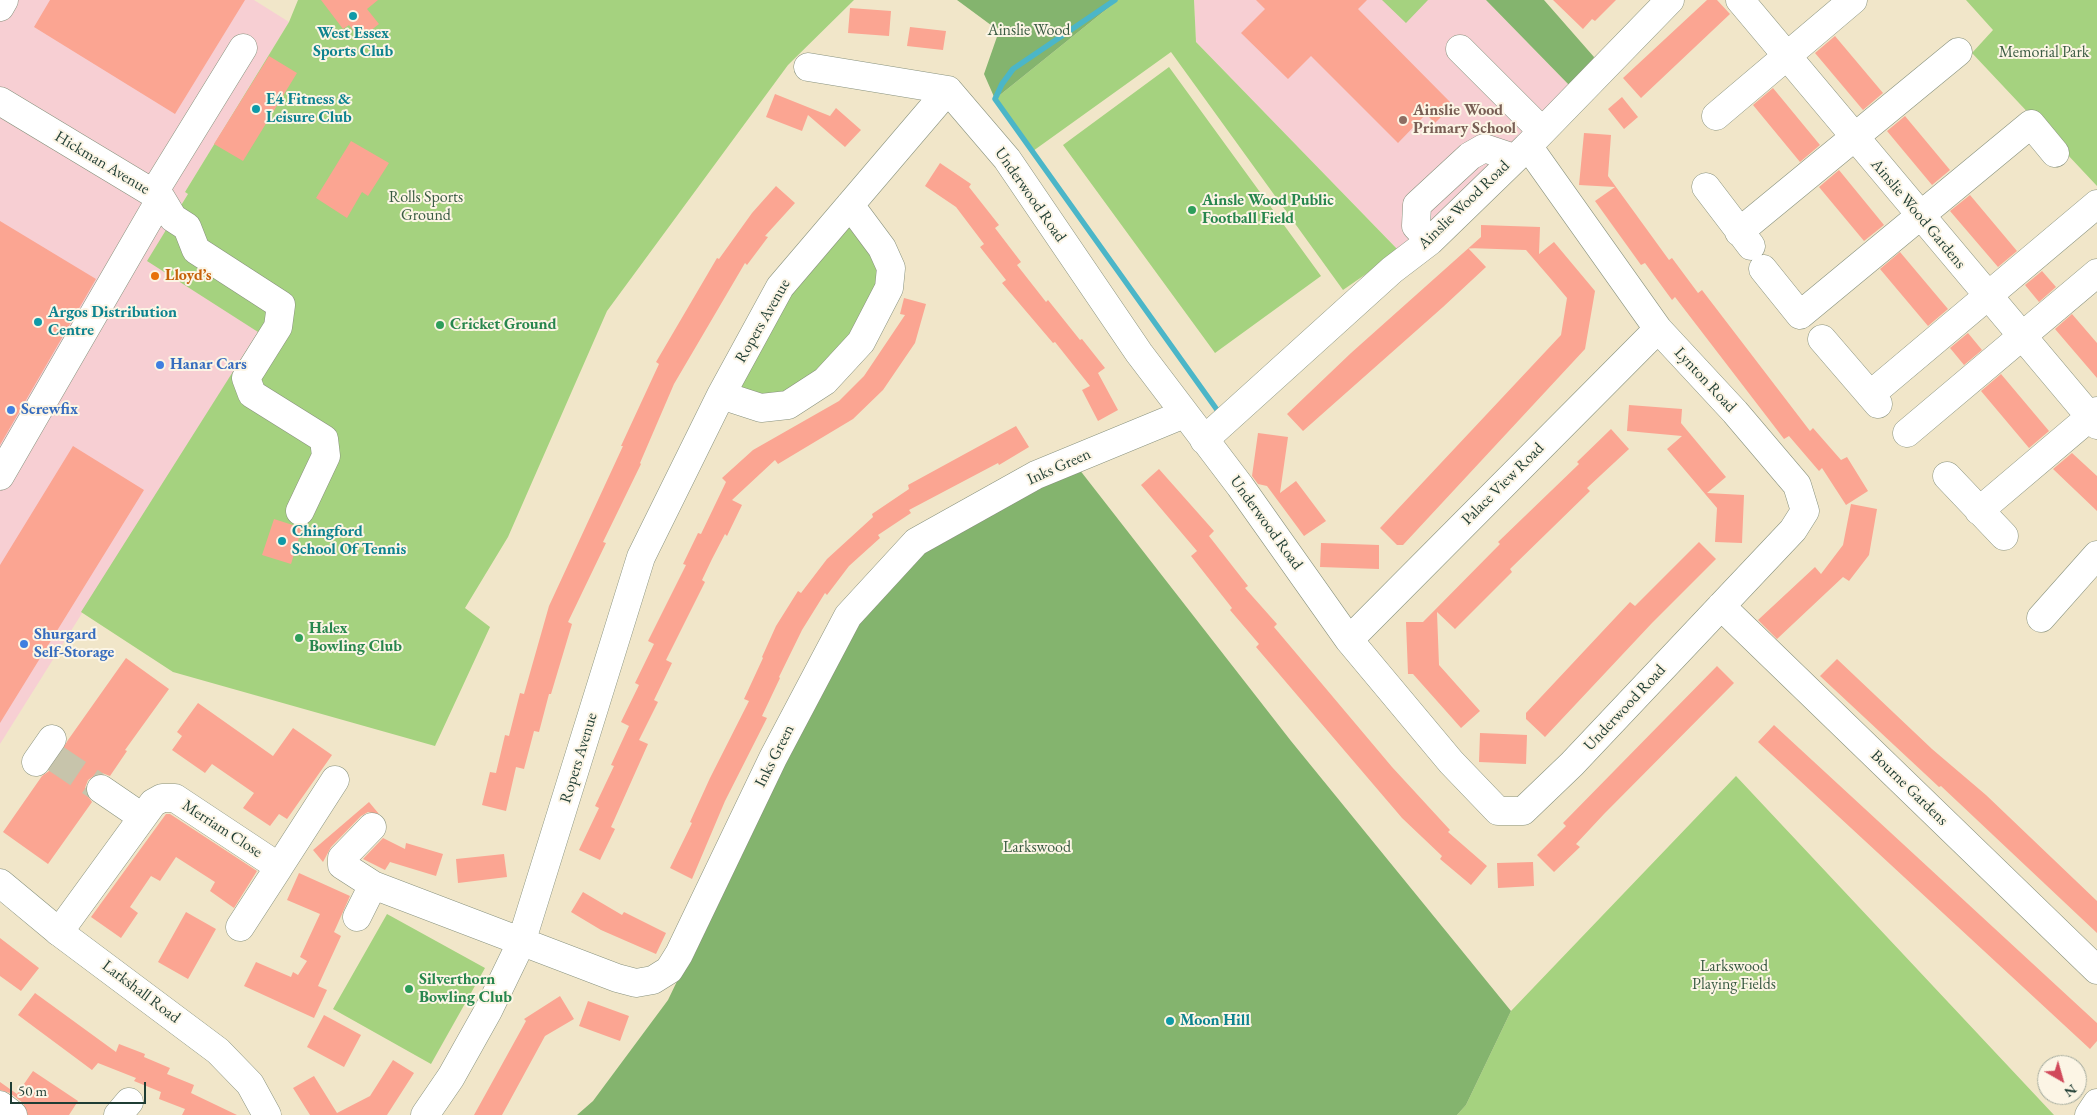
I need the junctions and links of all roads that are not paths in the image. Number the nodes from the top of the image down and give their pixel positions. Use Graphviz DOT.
graph roads {
  1 [pos="4,0"];
  2 [pos="1670,0"];
  3 [pos="1740,0"];
  4 [pos="1853,0"];
  5 [pos="0,7"];
  6 [pos="243,48"];
  7 [pos="1460,49"];
  8 [pos="1958,52"];
  9 [pos="1788,58"];
  10 [pos="808,67"];
  11 [pos="948,90"];
  12 [pos="0,101"];
  13 [pos="1716,116"];
  14 [pos="1854,138"];
  15 [pos="1528,145"];
  16 [pos="2055,152"];
  17 [pos="1706,187"];
  18 [pos="157,196"];
  19 [pos="2097,204"];
  20 [pos="850,205"];
  21 [pos="1919,216"];
  22 [pos="1751,249"];
  23 [pos="2097,274"];
  24 [pos="1986,295"];
  25 [pos="1658,328"];
  26 [pos="2022,337"];
  27 [pos="1822,339"];
  28 [pos="721,396"];
  29 [pos="1184,414"];
  30 [pos="2095,418"];
  31 [pos="1907,433"];
  32 [pos="1204,440"];
  33 [pos="0,476"];
  34 [pos="1947,476"];
  35 [pos="300,511"];
  36 [pos="1979,511"];
  37 [pos="2004,536"];
  38 [pos="2097,555"];
  39 [pos="1721,606"];
  40 [pos="2041,618"];
  41 [pos="1349,640"];
  42 [pos="335,780"];
  43 [pos="101,789"];
  44 [pos="142,817"];
  45 [pos="372,827"];
  46 [pos="279,867"];
  47 [pos="364,880"];
  48 [pos="0,883"];
  49 [pos="356,917"];
  50 [pos="240,927"];
  51 [pos="59,932"];
  52 [pos="521,943"];
  53 [pos="2097,970"];
  54 [pos="2097,1103"];
  55 [pos="0,1106"];
  56 [pos="13,1115"];
  57 [pos="267,1115"];
  58 [pos="425,1115"];
  59 [pos="2089,1115"];
  1 -- 5 [label="street"];
  2 -- 15 [label="street, Ainslie Wood Road"];
  3 -- 9 [label="street, Ainslie Wood Gardens"];
  4 -- 9 [label="street"];
  6 -- 18 [label="street"];
  7 -- 15 [label="street, Lynton Road"];
  8 -- 14 [label="street"];
  9 -- 13 [label="street"];
  9 -- 14 [label="street, Ainslie Wood Gardens"];
  10 -- 11 [label="street"];
  11 -- 20 [label="street, Ropers Avenue"];
  11 -- 29 [label="street, Underwood Road"];
  12 -- 18 [label="street, Hickman Avenue"];
  14 -- 21 [label="street, Ainslie Wood Gardens"];
  14 -- 22 [label="street"];
  15 -- 25 [label="street, Lynton Road"];
  15 -- 32 [label="street, Ainslie Wood Road"];
  16 -- 21 [label="street"];
  17 -- 22 [label="street"];
  18 -- 33 [label="street, Hickman Avenue"];
  18 -- 35 [label="street"];
  19 -- 24 [label="street"];
  20 -- 28 [label="street, Ropers Avenue"];
  20 -- 28 [label="street"];
  21 -- 22 [label="street"];
  21 -- 24 [label="street, Ainslie Wood Gardens"];
  23 -- 26 [label="street"];
  24 -- 26 [label="street, Ainslie Wood Gardens"];
  24 -- 27 [label="street"];
  25 -- 39 [label="street, Lynton Road"];
  25 -- 41 [label="street, Palace View Road"];
  26 -- 30 [label="street, Ainslie Wood Gardens"];
  26 -- 31 [label="street"];
  28 -- 52 [label="street, Ropers Avenue"];
  29 -- 32 [label="street, Underwood Road"];
  29 -- 52 [label="street, Inks Green"];
  30 -- 36 [label="street"];
  32 -- 41 [label="street, Underwood Road"];
  34 -- 36 [label="street"];
  36 -- 37 [label="street"];
  38 -- 40 [label="street"];
  39 -- 41 [label="street, Underwood Road"];
  39 -- 53 [label="street, Bourne Gardens"];
  42 -- 46 [label="street, Merriam Close"];
  43 -- 44 [label="street"];
  44 -- 46 [label="street, Merriam Close"];
  44 -- 51 [label="street, Merriam Close"];
  45 -- 47 [label="street"];
  46 -- 50 [label="street, Merriam Close"];
  47 -- 49 [label="street"];
  47 -- 52 [label="street, Inks Green"];
  48 -- 51 [label="street, Larkshall Road"];
  51 -- 57 [label="street, Larkshall Road"];
  52 -- 58 [label="street, Ropers Avenue"];
  54 -- 59 [label="street"];
  55 -- 56 [label="street"];
}
